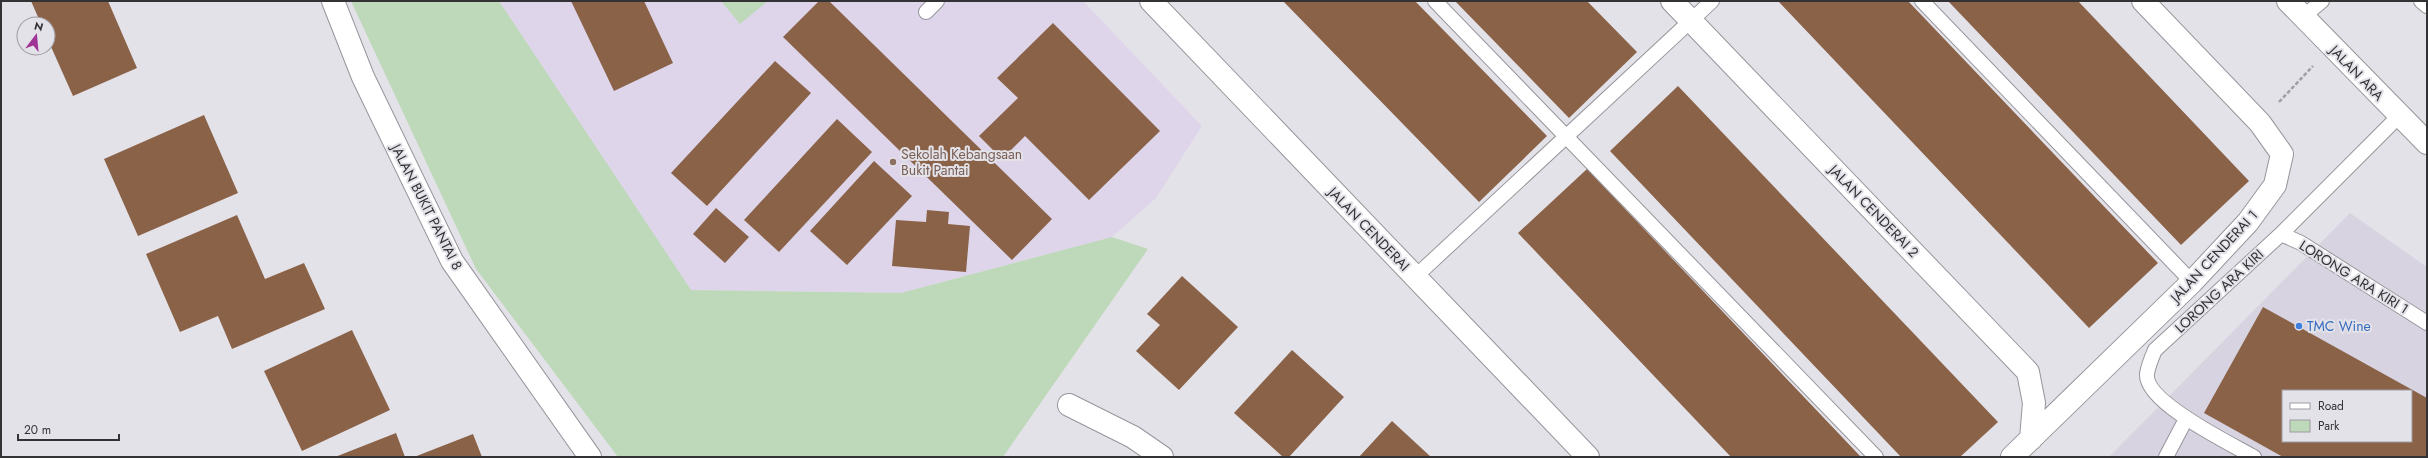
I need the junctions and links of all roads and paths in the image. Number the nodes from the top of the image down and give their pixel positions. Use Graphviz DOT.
graph roads {
  1 [pos="333,1"];
  2 [pos="938,1"];
  3 [pos="1151,1"];
  4 [pos="1435,1"];
  5 [pos="1672,1"];
  6 [pos="1712,1"];
  7 [pos="1922,1"];
  8 [pos="2143,1"];
  9 [pos="2288,1"];
  10 [pos="2322,1"];
  11 [pos="2421,1"];
  12 [pos="2427,6"];
  13 [pos="926,12"];
  14 [pos="2303,17"];
  15 [pos="1691,20"];
  16 [pos="2331,47"];
  17 [pos="2399,116"];
  18 [pos="2260,123"];
  19 [pos="1566,136"];
  20 [pos="2427,143"];
  21 [pos="2281,234"];
  22 [pos="1415,277"];
  23 [pos="2192,282"];
  24 [pos="2427,323"];
  25 [pos="1069,405"];
  26 [pos="2186,419"];
  27 [pos="2031,439"];
  28 [pos="590,457"];
  29 [pos="1162,457"];
  30 [pos="1588,457"];
  31 [pos="1876,457"];
  32 [pos="2012,457"];
  33 [pos="2166,457"];
  34 [pos="2254,457"];
  1 -- 28 [label="street, JALAN BUKIT PANTAI 8"];
  2 -- 13 [label="lane"];
  3 -- 22 [label="street, JALAN CENDERAI"];
  4 -- 19 [label="lane"];
  5 -- 15 [label="street, JALAN CENDERAI 2"];
  6 -- 15 [label="lane"];
  7 -- 23 [label="lane"];
  8 -- 18 [label="street, JALAN CENDERAI 1"];
  9 -- 14 [label="street, JALAN ARA"];
  10 -- 14 [label="lane"];
  11 -- 12 [label="lane"];
  14 -- 16 [label="street, JALAN ARA"];
  15 -- 19 [label="lane"];
  15 -- 27 [label="street, JALAN CENDERAI 2"];
  16 -- 17 [label="street, JALAN ARA"];
  16 -- 18 [label="path"];
  17 -- 20 [label="street, JALAN ARA"];
  17 -- 21 [label="lane, LORONG ARA KIRI"];
  18 -- 23 [label="street, JALAN CENDERAI 1"];
  19 -- 22 [label="lane"];
  19 -- 31 [label="lane"];
  21 -- 24 [label="lane, LORONG ARA KIRI 1"];
  21 -- 26 [label="lane, LORONG ARA KIRI"];
  22 -- 30 [label="street, JALAN CENDERAI"];
  23 -- 27 [label="street, JALAN CENDERAI 1"];
  25 -- 29 [label="street"];
  26 -- 33 [label="lane"];
  26 -- 34 [label="lane, LORONG ARA KIRI"];
  27 -- 32 [label="street, JALAN CENDERAI 1"];
}
